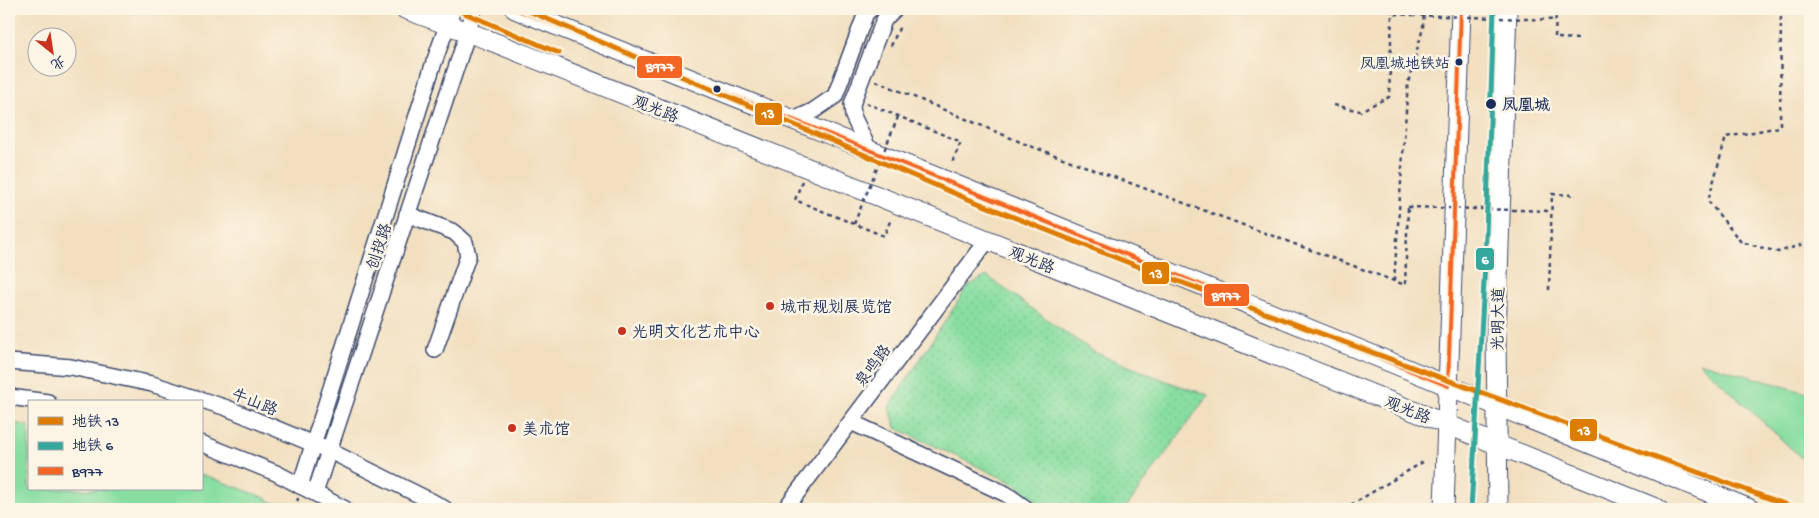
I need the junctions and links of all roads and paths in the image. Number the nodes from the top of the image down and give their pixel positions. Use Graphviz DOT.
graph roads {
  1 [pos="406,9"];
  2 [pos="474,9"];
  3 [pos="515,9"];
  4 [pos="871,9"];
  5 [pos="1393,9"];
  6 [pos="1412,9"];
  7 [pos="1424,9"];
  8 [pos="1461,9"];
  9 [pos="1507,9"];
  10 [pos="1556,9"];
  11 [pos="1781,9"];
  12 [pos="899,14"];
  13 [pos="1392,14"];
  14 [pos="1412,15"];
  15 [pos="451,17"];
  16 [pos="1556,20"];
  17 [pos="468,32"];
  18 [pos="1581,39"];
  19 [pos="891,46"];
  20 [pos="876,81"];
  21 [pos="864,102"];
  22 [pos="1334,105"];
  23 [pos="898,116"];
  24 [pos="793,120"];
  25 [pos="869,150"];
  26 [pos="944,180"];
  27 [pos="1576,195"];
  28 [pos="795,200"];
  29 [pos="896,205"];
  30 [pos="1552,211"];
  31 [pos="407,214"];
  32 [pos="854,224"];
  33 [pos="987,241"];
  34 [pos="1810,242"];
  35 [pos="1394,281"];
  36 [pos="1549,290"];
  37 [pos="434,350"];
  38 [pos="9,362"];
  39 [pos="1448,386"];
  40 [pos="9,397"];
  41 [pos="32,400"];
  42 [pos="1497,406"];
  43 [pos="851,422"];
  44 [pos="1446,425"];
  45 [pos="202,443"];
  46 [pos="314,445"];
  47 [pos="1497,445"];
  48 [pos="330,451"];
  49 [pos="1423,462"];
  50 [pos="300,486"];
  51 [pos="315,493"];
  52 [pos="345,509"];
  53 [pos="445,509"];
  54 [pos="785,509"];
  55 [pos="1027,509"];
  56 [pos="1344,509"];
  57 [pos="1444,509"];
  58 [pos="1498,509"];
  59 [pos="1658,509"];
  60 [pos="1750,509"];
  1 -- 15 [label="main road, 观光路"];
  2 -- 17 [label="street, 创投路"];
  3 -- 24 [label="main road"];
  4 -- 24 [label="street"];
  5 -- 13 [label="path"];
  6 -- 14 [label="path, bridge"];
  7 -- 35 [label="path"];
  8 -- 39 [label="main road"];
  9 -- 42 [label="main road, 光明大道"];
  10 -- 16 [label="path"];
  11 -- 34 [label="path"];
  12 -- 19 [label="path"];
  12 -- 25 [label="street"];
  13 -- 14 [label="path"];
  13 -- 22 [label="path"];
  14 -- 16 [label="path, bridge"];
  15 -- 17 [label="main road, 观光路"];
  15 -- 46 [label="street, 创投路"];
  16 -- 18 [label="path"];
  17 -- 29 [label="main road, 观光路"];
  17 -- 31 [label="street, 创投路"];
  20 -- 35 [label="path"];
  21 -- 23 [label="path"];
  23 -- 26 [label="path"];
  23 -- 32 [label="path, bridge"];
  24 -- 25 [label="main road"];
  25 -- 26 [label="main road"];
  26 -- 39 [label="main road"];
  27 -- 30 [label="path"];
  28 -- 32 [label="path"];
  29 -- 32 [label="path"];
  29 -- 33 [label="main road, 观光路"];
  30 -- 35 [label="path, bridge"];
  30 -- 36 [label="path"];
  31 -- 37 [label="street"];
  31 -- 48 [label="street, 创投路"];
  33 -- 43 [label="street, 泉鸣路"];
  33 -- 44 [label="main road, 观光路"];
  38 -- 46 [label="street, 牛山路"];
  39 -- 42 [label="main road"];
  39 -- 44 [label="main road"];
  40 -- 41 [label="street"];
  42 -- 47 [label="main road, 光明大道"];
  42 -- 60 [label="main road"];
  43 -- 54 [label="street, 泉鸣路"];
  43 -- 55 [label="street"];
  44 -- 47 [label="main road, 观光路"];
  44 -- 57 [label="main road"];
  45 -- 50 [label="street"];
  46 -- 48 [label="street, 牛山路"];
  46 -- 50 [label="street, 创投路"];
  47 -- 58 [label="main road, 光明大道"];
  47 -- 59 [label="main road, 观光路"];
  48 -- 51 [label="street, 创投路"];
  48 -- 53 [label="street, 牛山路"];
  49 -- 56 [label="path"];
  50 -- 51 [label="street"];
  51 -- 52 [label="street"];
}
